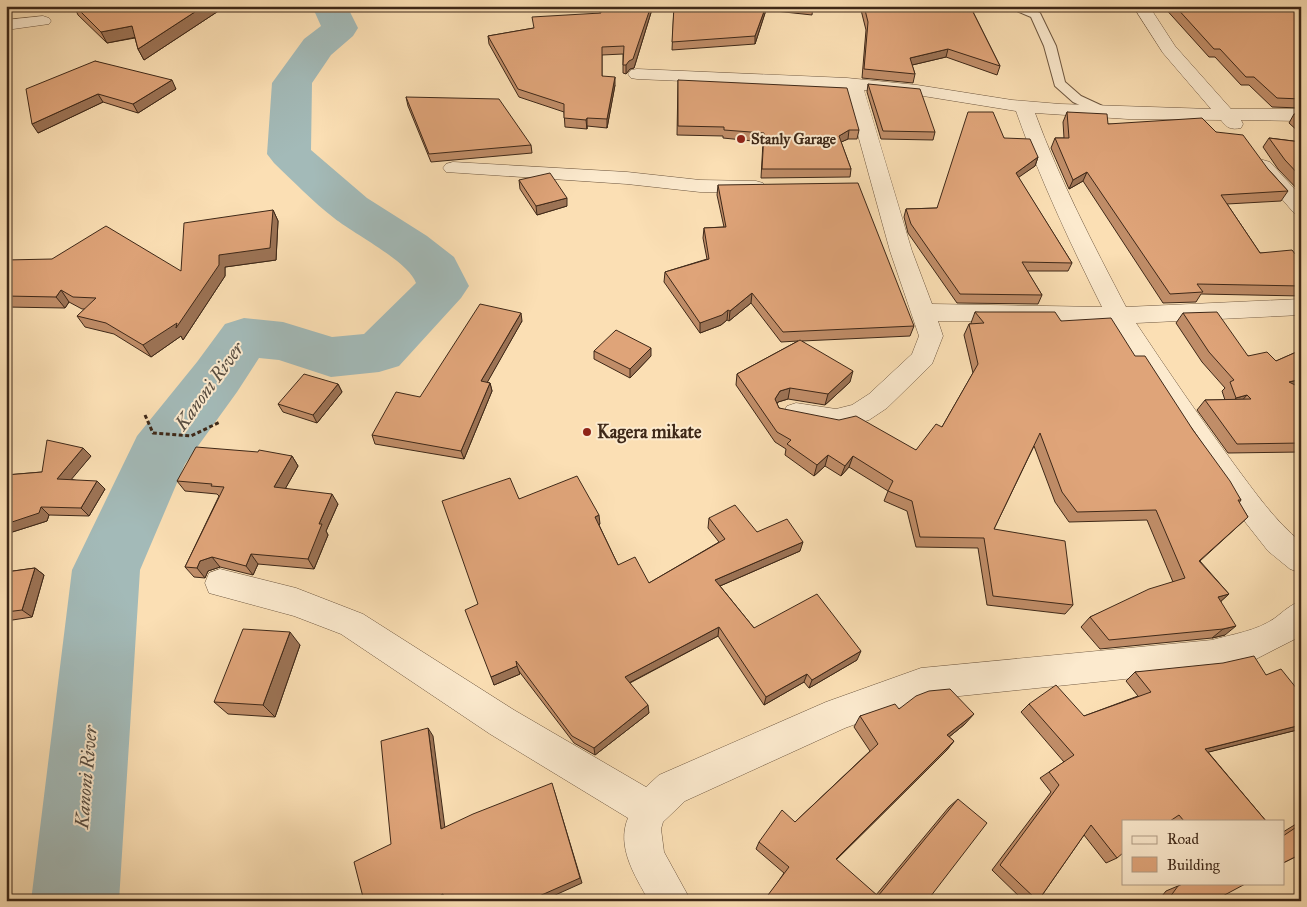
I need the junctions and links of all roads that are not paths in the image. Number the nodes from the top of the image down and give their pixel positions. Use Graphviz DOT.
graph roads {
  1 [pos="1010,6"];
  2 [pos="1141,6"];
  3 [pos="43,21"];
  4 [pos="6,25"];
  5 [pos="638,74"];
  6 [pos="853,84"];
  7 [pos="1024,107"];
  8 [pos="1105,112"];
  9 [pos="1301,115"];
  10 [pos="1228,116"];
  11 [pos="453,168"];
  12 [pos="778,186"];
  13 [pos="1301,209"];
  14 [pos="1301,307"];
  15 [pos="923,312"];
  16 [pos="1119,316"];
  17 [pos="788,411"];
  18 [pos="1301,560"];
  19 [pos="220,583"];
  20 [pos="1301,615"];
  21 [pos="649,810"];
  22 [pos="671,901"];
  1 -- 8 [label="lane"];
  2 -- 10 [label="street"];
  3 -- 4 [label="street"];
  5 -- 6 [label="street"];
  6 -- 7 [label="street"];
  6 -- 15 [label="street"];
  7 -- 8 [label="street"];
  7 -- 16 [label="street"];
  8 -- 10 [label="street"];
  9 -- 10 [label="street"];
  10 -- 13 [label="street"];
  11 -- 12 [label="street"];
  14 -- 16 [label="street"];
  15 -- 16 [label="street"];
  15 -- 17 [label="street"];
  16 -- 18 [label="street"];
  19 -- 21 [label="street"];
  20 -- 21 [label="street"];
  21 -- 22 [label="street"];
}
